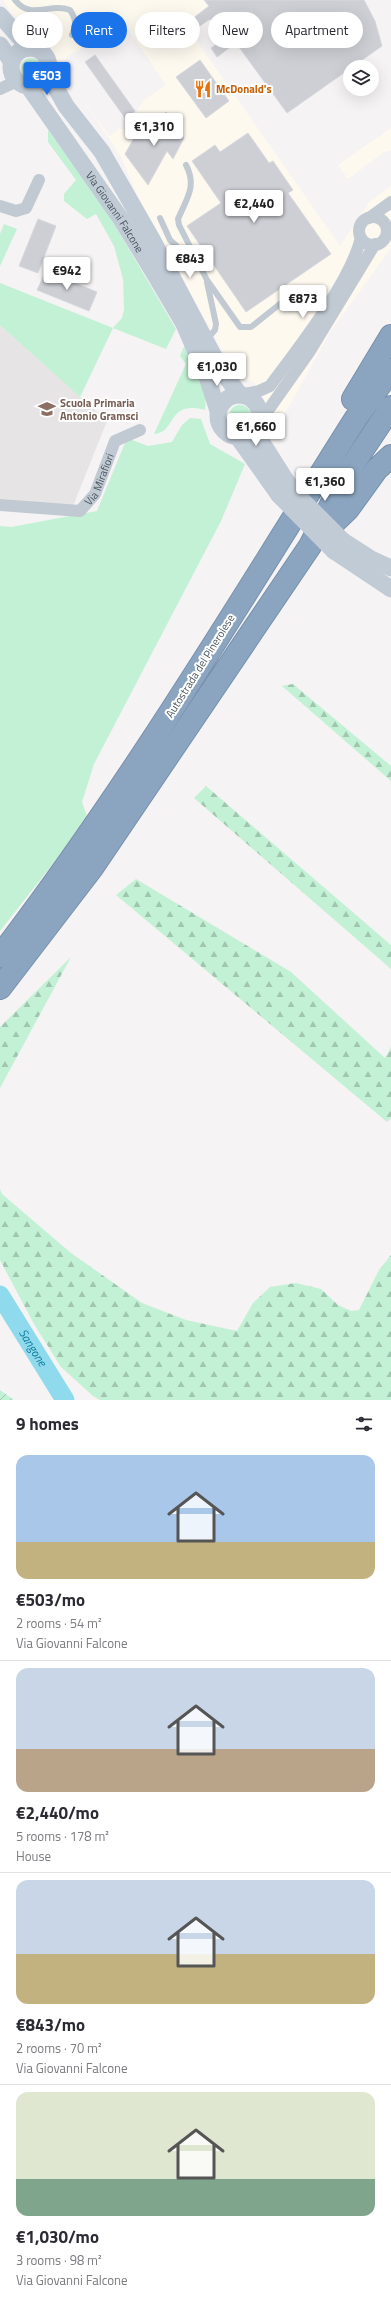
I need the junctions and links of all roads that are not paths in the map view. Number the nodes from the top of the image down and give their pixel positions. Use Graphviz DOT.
graph roads {
  1 [pos="15,0"];
  2 [pos="71,12"];
  3 [pos="0,15"];
  4 [pos="12,29"];
  5 [pos="0,45"];
  6 [pos="29,48"];
  7 [pos="12,62"];
  8 [pos="48,74"];
  9 [pos="23,83"];
  10 [pos="0,89"];
  11 [pos="186,165"];
  12 [pos="39,180"];
  13 [pos="391,202"];
  14 [pos="0,206"];
  15 [pos="160,218"];
  16 [pos="369,218"];
  17 [pos="389,230"];
  18 [pos="361,238"];
  19 [pos="375,244"];
  20 [pos="200,267"];
  21 [pos="207,280"];
  22 [pos="300,288"];
  23 [pos="391,336"];
  24 [pos="206,340"];
  25 [pos="391,370"];
  26 [pos="240,395"];
  27 [pos="391,407"];
  28 [pos="218,411"];
  29 [pos="257,426"];
  30 [pos="140,430"];
  31 [pos="391,435"];
  32 [pos="237,436"];
  33 [pos="391,456"];
  34 [pos="283,489"];
  35 [pos="0,505"];
  36 [pos="310,546"];
  37 [pos="339,546"];
  38 [pos="391,568"];
  39 [pos="250,586"];
  40 [pos="391,589"];
  41 [pos="0,956"];
  42 [pos="0,988"];
  1 -- 2 [label="lane"];
  3 -- 4 [label="street, Via Giovanni Falcone"];
  5 -- 7 [label="street, Via Giovanni Falcone"];
  6 -- 7 [label="street"];
  6 -- 8 [label="street, Via Giovanni Falcone"];
  7 -- 9 [label="street, Via Giovanni Falcone"];
  8 -- 9 [label="street"];
  8 -- 24 [label="street, Via Giovanni Falcone"];
  9 -- 10 [label="street"];
  9 -- 28 [label="street, Via Giovanni Falcone"];
  11 -- 20 [label="lane"];
  12 -- 14 [label="street"];
  13 -- 16 [label="street"];
  15 -- 20 [label="lane"];
  16 -- 17 [label="street"];
  16 -- 18 [label="street"];
  17 -- 19 [label="street"];
  18 -- 19 [label="street"];
  18 -- 26 [label="street"];
  19 -- 29 [label="street"];
  20 -- 21 [label="lane"];
  21 -- 22 [label="lane"];
  21 -- 24 [label="lane"];
  23 -- 39 [label="highway"];
  24 -- 26 [label="street, Via Giovanni Falcone"];
  25 -- 39 [label="highway, Autostrada del Pinerolese"];
  26 -- 28 [label="street"];
  26 -- 29 [label="street, Via Giovanni Falcone"];
  27 -- 36 [label="highway, Autostrada del Pinerolese"];
  28 -- 32 [label="street, Via Giovanni Falcone"];
  29 -- 32 [label="street"];
  29 -- 34 [label="street"];
  30 -- 35 [label="street, Via Mirafiori"];
  31 -- 36 [label="highway"];
  32 -- 34 [label="street"];
  33 -- 36 [label="highway"];
  34 -- 37 [label="street, bridge"];
  36 -- 42 [label="highway, Autostrada del Pinerolese"];
  37 -- 38 [label="street"];
  37 -- 40 [label="street"];
  39 -- 41 [label="highway, Autostrada del Pinerolese"];
}
